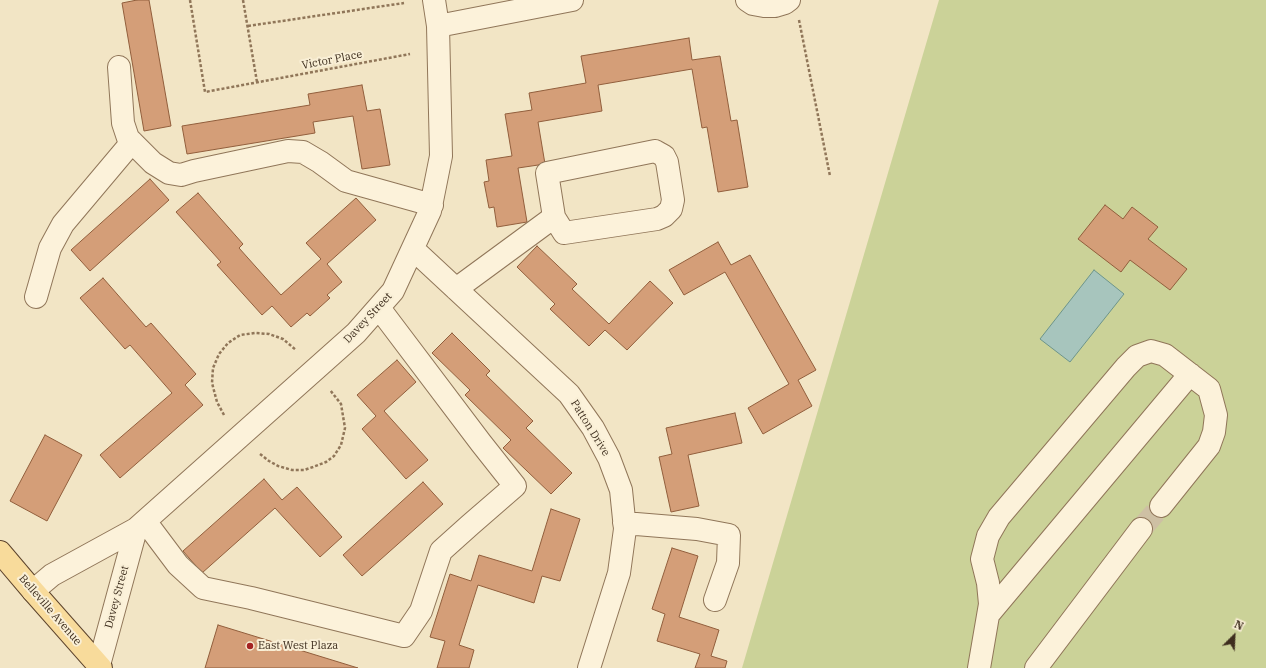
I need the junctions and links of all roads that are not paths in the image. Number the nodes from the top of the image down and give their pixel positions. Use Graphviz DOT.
graph roads {
  1 [pos="434,0"];
  2 [pos="572,0"];
  3 [pos="747,0"];
  4 [pos="793,7"];
  5 [pos="438,26"];
  6 [pos="119,67"];
  7 [pos="132,142"];
  8 [pos="432,205"];
  9 [pos="554,217"];
  10 [pos="413,249"];
  11 [pos="456,289"];
  12 [pos="36,297"];
  13 [pos="379,308"];
  14 [pos="1190,374"];
  15 [pos="1161,506"];
  16 [pos="624,523"];
  17 [pos="141,525"];
  18 [pos="1141,529"];
  19 [pos="0,552"];
  20 [pos="33,591"];
  21 [pos="715,600"];
  22 [pos="988,616"];
  23 [pos="100,666"];
  24 [pos="589,668"];
  25 [pos="979,668"];
  26 [pos="1036,668"];
  1 -- 5 [label="street, Davey Street"];
  2 -- 5 [label="street"];
  3 -- 4 [label="street"];
  5 -- 8 [label="street, Davey Street"];
  6 -- 7 [label="street"];
  7 -- 8 [label="street"];
  7 -- 12 [label="street"];
  8 -- 10 [label="street, Davey Street"];
  9 -- 9 [label="street"];
  9 -- 11 [label="street"];
  10 -- 11 [label="street, Patton Drive"];
  10 -- 13 [label="street, Davey Street"];
  11 -- 16 [label="street, Patton Drive"];
  13 -- 17 [label="street, Davey Street"];
  13 -- 17 [label="street"];
  14 -- 15 [label="street"];
  14 -- 22 [label="street"];
  14 -- 22 [label="street"];
  16 -- 21 [label="street"];
  16 -- 24 [label="street, Patton Drive"];
  17 -- 20 [label="street, Davey Street"];
  17 -- 23 [label="street, Davey Street"];
  18 -- 26 [label="street"];
  19 -- 20 [label="main road, Belleville Avenue"];
  20 -- 23 [label="main road, Belleville Avenue"];
  22 -- 25 [label="street"];
}
